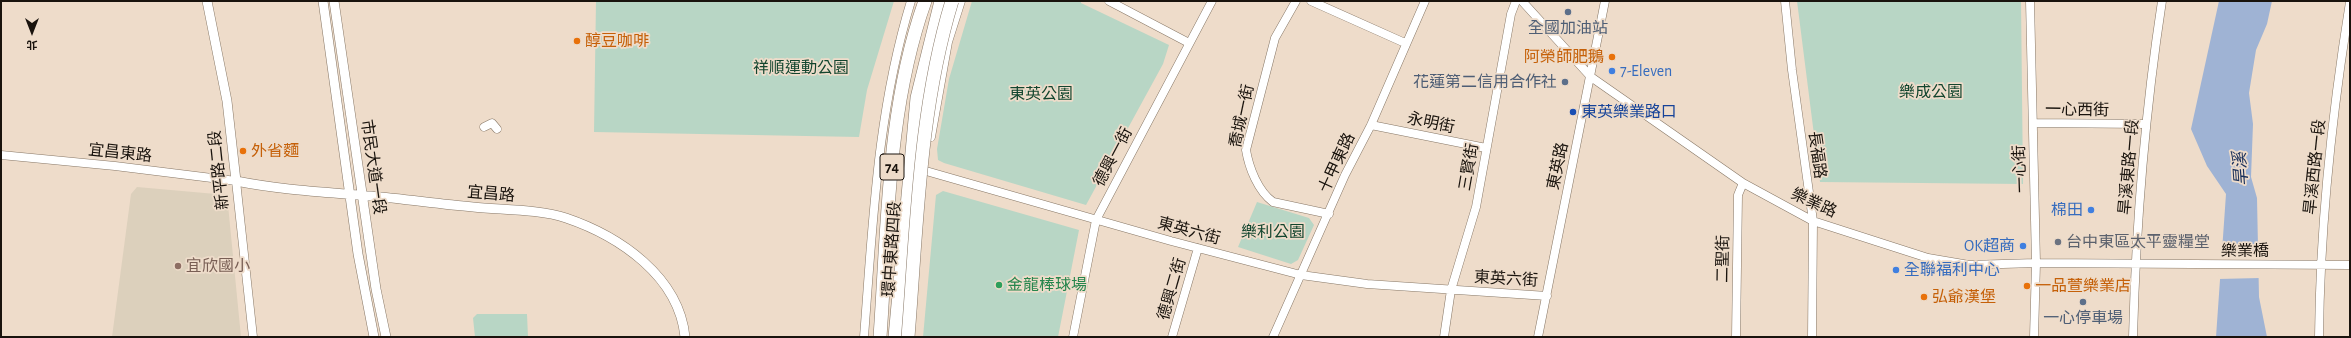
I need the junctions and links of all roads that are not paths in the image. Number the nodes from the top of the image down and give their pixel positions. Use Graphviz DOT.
graph roads {
  1 [pos="207,1"];
  2 [pos="323,1"];
  3 [pos="334,1"];
  4 [pos="911,1"];
  5 [pos="925,1"];
  6 [pos="941,1"];
  7 [pos="953,1"];
  8 [pos="961,1"];
  9 [pos="1109,1"];
  10 [pos="1212,1"];
  11 [pos="1296,1"];
  12 [pos="1311,1"];
  13 [pos="1425,1"];
  14 [pos="1516,1"];
  15 [pos="1522,1"];
  16 [pos="1605,1"];
  17 [pos="1785,1"];
  18 [pos="2030,1"];
  19 [pos="2162,1"];
  20 [pos="2350,2"];
  21 [pos="1189,43"];
  22 [pos="1405,43"];
  23 [pos="1591,77"];
  24 [pos="2033,123"];
  25 [pos="2146,124"];
  26 [pos="1371,125"];
  27 [pos="484,127"];
  28 [pos="497,129"];
  29 [pos="1486,148"];
  30 [pos="1,155"];
  31 [pos="926,171"];
  32 [pos="236,181"];
  33 [pos="1743,182"];
  34 [pos="350,194"];
  35 [pos="362,195"];
  36 [pos="1329,214"];
  37 [pos="1096,220"];
  38 [pos="1813,221"];
  39 [pos="1198,248"];
  40 [pos="2036,263"];
  41 [pos="2135,265"];
  42 [pos="2162,265"];
  43 [pos="2320,265"];
  44 [pos="2350,265"];
  45 [pos="1301,275"];
  46 [pos="1450,290"];
  47 [pos="1547,296"];
  48 [pos="253,337"];
  49 [pos="374,337"];
  50 [pos="386,337"];
  51 [pos="686,337"];
  52 [pos="864,337"];
  53 [pos="880,337"];
  54 [pos="895,337"];
  55 [pos="900,337"];
  56 [pos="908,337"];
  57 [pos="914,337"];
  58 [pos="1073,337"];
  59 [pos="1172,337"];
  60 [pos="1273,337"];
  61 [pos="1444,337"];
  62 [pos="1538,337"];
  63 [pos="1736,337"];
  64 [pos="1812,337"];
  65 [pos="2034,337"];
  66 [pos="2133,337"];
  67 [pos="2319,337"];
  1 -- 32 [label="street, 新平路二段"];
  2 -- 34 [label="street, 市民大道一段"];
  3 -- 35 [label="street, 市民大道一段"];
  4 -- 52 [label="street, 環中東路四段"];
  5 -- 53 [label="highway, 74"];
  6 -- 54 [label="highway, 74"];
  7 -- 55 [label="street, 環中東路四段"];
  7 -- 56 [label="highway, bridge"];
  8 -- 31 [label="street, 環中東路四段"];
  9 -- 21 [label="street"];
  10 -- 21 [label="street, 德興一街"];
  11 -- 36 [label="street, 喬城一街"];
  12 -- 22 [label="street"];
  13 -- 22 [label="street, 十甲東路"];
  14 -- 29 [label="street, 三賢街"];
  15 -- 23 [label="street, 樂業路"];
  16 -- 23 [label="street, 東英路"];
  17 -- 38 [label="street, 長福路"];
  18 -- 24 [label="street, 一心街"];
  19 -- 25 [label="street, 旱溪東路一段"];
  20 -- 43 [label="street, 旱溪西路一段"];
  21 -- 37 [label="street, 德興一街"];
  22 -- 26 [label="street, 十甲東路"];
  23 -- 33 [label="street, 樂業路"];
  23 -- 47 [label="street, 東英路"];
  24 -- 25 [label="street, 一心西街"];
  24 -- 40 [label="street, 一心街"];
  25 -- 41 [label="street, 旱溪東路一段"];
  26 -- 29 [label="street, 永明街"];
  26 -- 36 [label="street, 十甲東路"];
  27 -- 28 [label="street"];
  29 -- 46 [label="street, 三賢街"];
  30 -- 32 [label="street, 宜昌東路"];
  31 -- 37 [label="street, 東英六街"];
  31 -- 57 [label="street, 環中東路四段"];
  32 -- 34 [label="street, 宜昌路"];
  32 -- 48 [label="street, 新平路二段"];
  33 -- 38 [label="street, 樂業路"];
  33 -- 63 [label="street, 二聖街"];
  34 -- 35 [label="street, 宜昌路"];
  34 -- 49 [label="street, 市民大道一段"];
  35 -- 50 [label="street, 市民大道一段"];
  35 -- 51 [label="street, 宜昌路"];
  36 -- 45 [label="street, 十甲東路"];
  37 -- 39 [label="street, 東英六街"];
  37 -- 58 [label="street, 德興一街"];
  38 -- 40 [label="street, 樂業路"];
  38 -- 64 [label="street, 長福路"];
  39 -- 45 [label="street, 東英六街"];
  39 -- 59 [label="street, 德興二街"];
  40 -- 41 [label="street, 樂業路"];
  40 -- 65 [label="street, 一心街"];
  41 -- 42 [label="street, 樂業路"];
  41 -- 66 [label="street, 旱溪東路一段"];
  42 -- 43 [label="street, 樂業橋"];
  43 -- 44 [label="street"];
  43 -- 67 [label="street, 旱溪西路一段"];
  45 -- 46 [label="street, 東英六街"];
  45 -- 60 [label="street, 十甲東路"];
  46 -- 47 [label="street, 東英六街"];
  46 -- 61 [label="street, 三賢街"];
  47 -- 62 [label="street, 東英路"];
}
